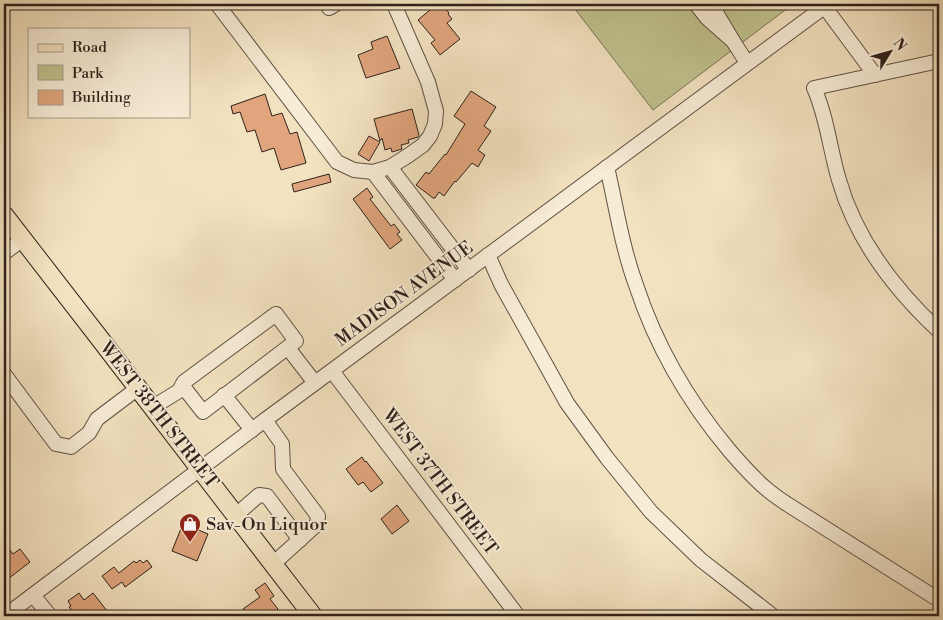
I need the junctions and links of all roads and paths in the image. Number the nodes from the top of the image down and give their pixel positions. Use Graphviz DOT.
graph roads {
  1 [pos="217,4"];
  2 [pos="394,4"];
  3 [pos="696,4"];
  4 [pos="712,4"];
  5 [pos="826,5"];
  6 [pos="733,41"];
  7 [pos="939,60"];
  8 [pos="747,63"];
  9 [pos="875,75"];
  10 [pos="390,166"];
  11 [pos="607,167"];
  12 [pos="373,172"];
  13 [pos="4,215"];
  14 [pos="23,239"];
  15 [pos="4,253"];
  16 [pos="488,255"];
  17 [pos="469,270"];
  18 [pos="455,280"];
  19 [pos="939,331"];
  20 [pos="288,348"];
  21 [pos="332,371"];
  22 [pos="4,374"];
  23 [pos="315,383"];
  24 [pos="182,385"];
  25 [pos="138,388"];
  26 [pos="224,395"];
  27 [pos="153,407"];
  28 [pos="265,420"];
  29 [pos="252,430"];
  30 [pos="200,469"];
  31 [pos="236,515"];
  32 [pos="300,540"];
  33 [pos="274,564"];
  34 [pos="33,595"];
  35 [pos="939,600"];
  36 [pos="310,615"];
  37 [pos="5,616"];
  38 [pos="50,616"];
  39 [pos="518,616"];
  40 [pos="773,616"];
  1 -- 12 [label="street"];
  2 -- 10 [label="street"];
  3 -- 6 [label="street"];
  4 -- 6 [label="street"];
  5 -- 8 [label="street, MADISON AVENUE"];
  5 -- 9 [label="street"];
  6 -- 8 [label="street"];
  7 -- 9 [label="street"];
  8 -- 11 [label="street, MADISON AVENUE"];
  9 -- 19 [label="street"];
  10 -- 12 [label="street"];
  10 -- 17 [label="street"];
  11 -- 16 [label="street, MADISON AVENUE"];
  11 -- 35 [label="street"];
  12 -- 18 [label="street"];
  13 -- 14 [label="main road, WEST 38TH STREET"];
  14 -- 15 [label="street"];
  14 -- 25 [label="main road, WEST 38TH STREET"];
  16 -- 17 [label="street, MADISON AVENUE"];
  16 -- 40 [label="street"];
  17 -- 18 [label="street, MADISON AVENUE"];
  18 -- 21 [label="street, MADISON AVENUE"];
  20 -- 23 [label="street"];
  20 -- 24 [label="street"];
  20 -- 26 [label="street"];
  21 -- 23 [label="street, MADISON AVENUE"];
  21 -- 39 [label="street, WEST 37TH STREET"];
  22 -- 25 [label="street"];
  23 -- 28 [label="street, MADISON AVENUE"];
  24 -- 26 [label="street"];
  24 -- 27 [label="street"];
  25 -- 27 [label="main road, WEST 38TH STREET"];
  26 -- 29 [label="street"];
  27 -- 30 [label="main road, WEST 38TH STREET"];
  28 -- 29 [label="street, MADISON AVENUE"];
  28 -- 32 [label="street"];
  29 -- 30 [label="street, MADISON AVENUE"];
  30 -- 31 [label="main road, WEST 38TH STREET"];
  30 -- 34 [label="street, MADISON AVENUE"];
  31 -- 32 [label="street"];
  31 -- 33 [label="main road, WEST 38TH STREET"];
  32 -- 33 [label="street"];
  33 -- 36 [label="main road, WEST 38TH STREET"];
  34 -- 37 [label="street, MADISON AVENUE"];
  34 -- 38 [label="street"];
}
